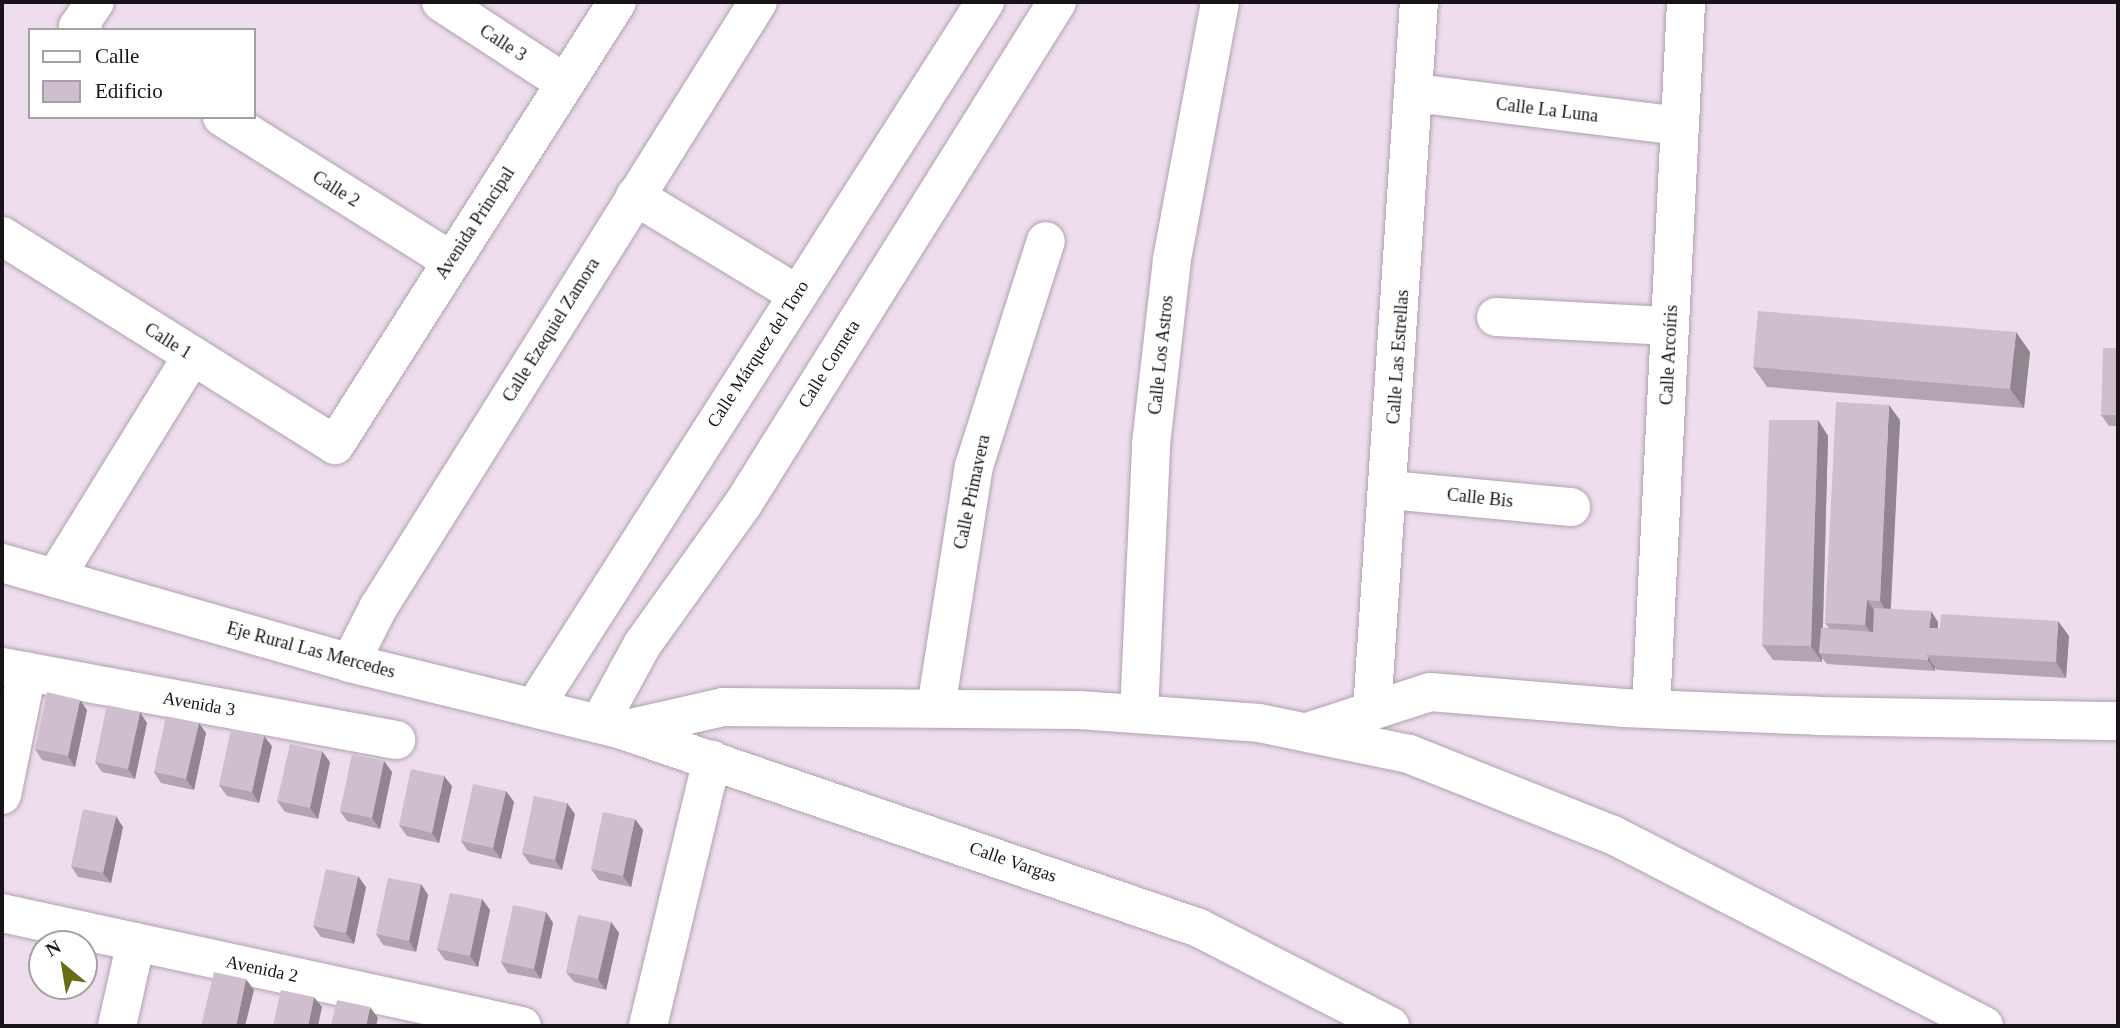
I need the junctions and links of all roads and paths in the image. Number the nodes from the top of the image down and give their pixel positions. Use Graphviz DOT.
graph roads {
  1 [pos="441,2"];
  2 [pos="617,2"];
  3 [pos="758,2"];
  4 [pos="985,2"];
  5 [pos="1057,2"];
  6 [pos="1220,2"];
  7 [pos="1419,2"];
  8 [pos="1686,2"];
  9 [pos="565,83"];
  10 [pos="1415,93"];
  11 [pos="225,119"];
  12 [pos="1680,126"];
  13 [pos="635,196"];
  14 [pos="2,236"];
  15 [pos="1046,241"];
  16 [pos="450,260"];
  17 [pos="797,294"];
  18 [pos="1496,317"];
  19 [pos="1670,326"];
  20 [pos="192,356"];
  21 [pos="335,445"];
  22 [pos="1390,489"];
  23 [pos="1572,507"];
  24 [pos="2,563"];
  25 [pos="55,578"];
  26 [pos="350,663"];
  27 [pos="15,670"];
  28 [pos="534,708"];
  29 [pos="936,708"];
  30 [pos="1651,708"];
  31 [pos="1372,711"];
  32 [pos="1139,713"];
  33 [pos="2118,721"];
  34 [pos="610,727"];
  35 [pos="1305,733"];
  36 [pos="396,740"];
  37 [pos="712,760"];
  38 [pos="2,795"];
  39 [pos="2,913"];
  40 [pos="136,942"];
  41 [pos="117,1026"];
  42 [pos="522,1026"];
  43 [pos="648,1026"];
  44 [pos="1390,1026"];
  45 [pos="1984,1026"];
  1 -- 9 [label="street, Calle 3"];
  2 -- 9 [label="street, Avenida Principal"];
  3 -- 13 [label="street, Calle Ezequiel Zamora"];
  4 -- 17 [label="street, Calle Márquez del Toro"];
  5 -- 34 [label="street, Calle Corneta"];
  6 -- 32 [label="street, Calle Los Astros"];
  7 -- 10 [label="street, Calle Las Estrellas"];
  8 -- 12 [label="street, Calle Arcoíris"];
  9 -- 16 [label="street, Avenida Principal"];
  10 -- 12 [label="street, Calle La Luna"];
  10 -- 22 [label="street, Calle Las Estrellas"];
  11 -- 16 [label="street, Calle 2"];
  12 -- 19 [label="street, Calle Arcoíris"];
  13 -- 17 [label="street"];
  13 -- 26 [label="street, Calle Ezequiel Zamora"];
  14 -- 20 [label="street, Calle 1"];
  15 -- 29 [label="street, Calle Primavera"];
  16 -- 21 [label="street, Avenida Principal"];
  17 -- 28 [label="street, Calle Márquez del Toro"];
  18 -- 19 [label="street"];
  19 -- 30 [label="street, Calle Arcoíris"];
  20 -- 21 [label="street, Calle 1"];
  20 -- 25 [label="street"];
  22 -- 23 [label="street, Calle Bis"];
  22 -- 31 [label="street, Calle Las Estrellas"];
  24 -- 25 [label="street, Eje Rural Las Mercedes"];
  25 -- 26 [label="street, Eje Rural Las Mercedes"];
  26 -- 28 [label="street, Eje Rural Las Mercedes"];
  27 -- 36 [label="street, Avenida 3"];
  27 -- 38 [label="street"];
  28 -- 34 [label="street, Eje Rural Las Mercedes"];
  29 -- 32 [label="street"];
  29 -- 34 [label="street"];
  30 -- 31 [label="street"];
  30 -- 33 [label="street"];
  31 -- 35 [label="street"];
  32 -- 35 [label="street"];
  34 -- 37 [label="street, Calle Vargas"];
  35 -- 45 [label="street"];
  37 -- 43 [label="street"];
  37 -- 44 [label="street, Calle Vargas"];
  39 -- 40 [label="street, Avenida 2"];
  40 -- 41 [label="street"];
  40 -- 42 [label="street, Avenida 2"];
}
